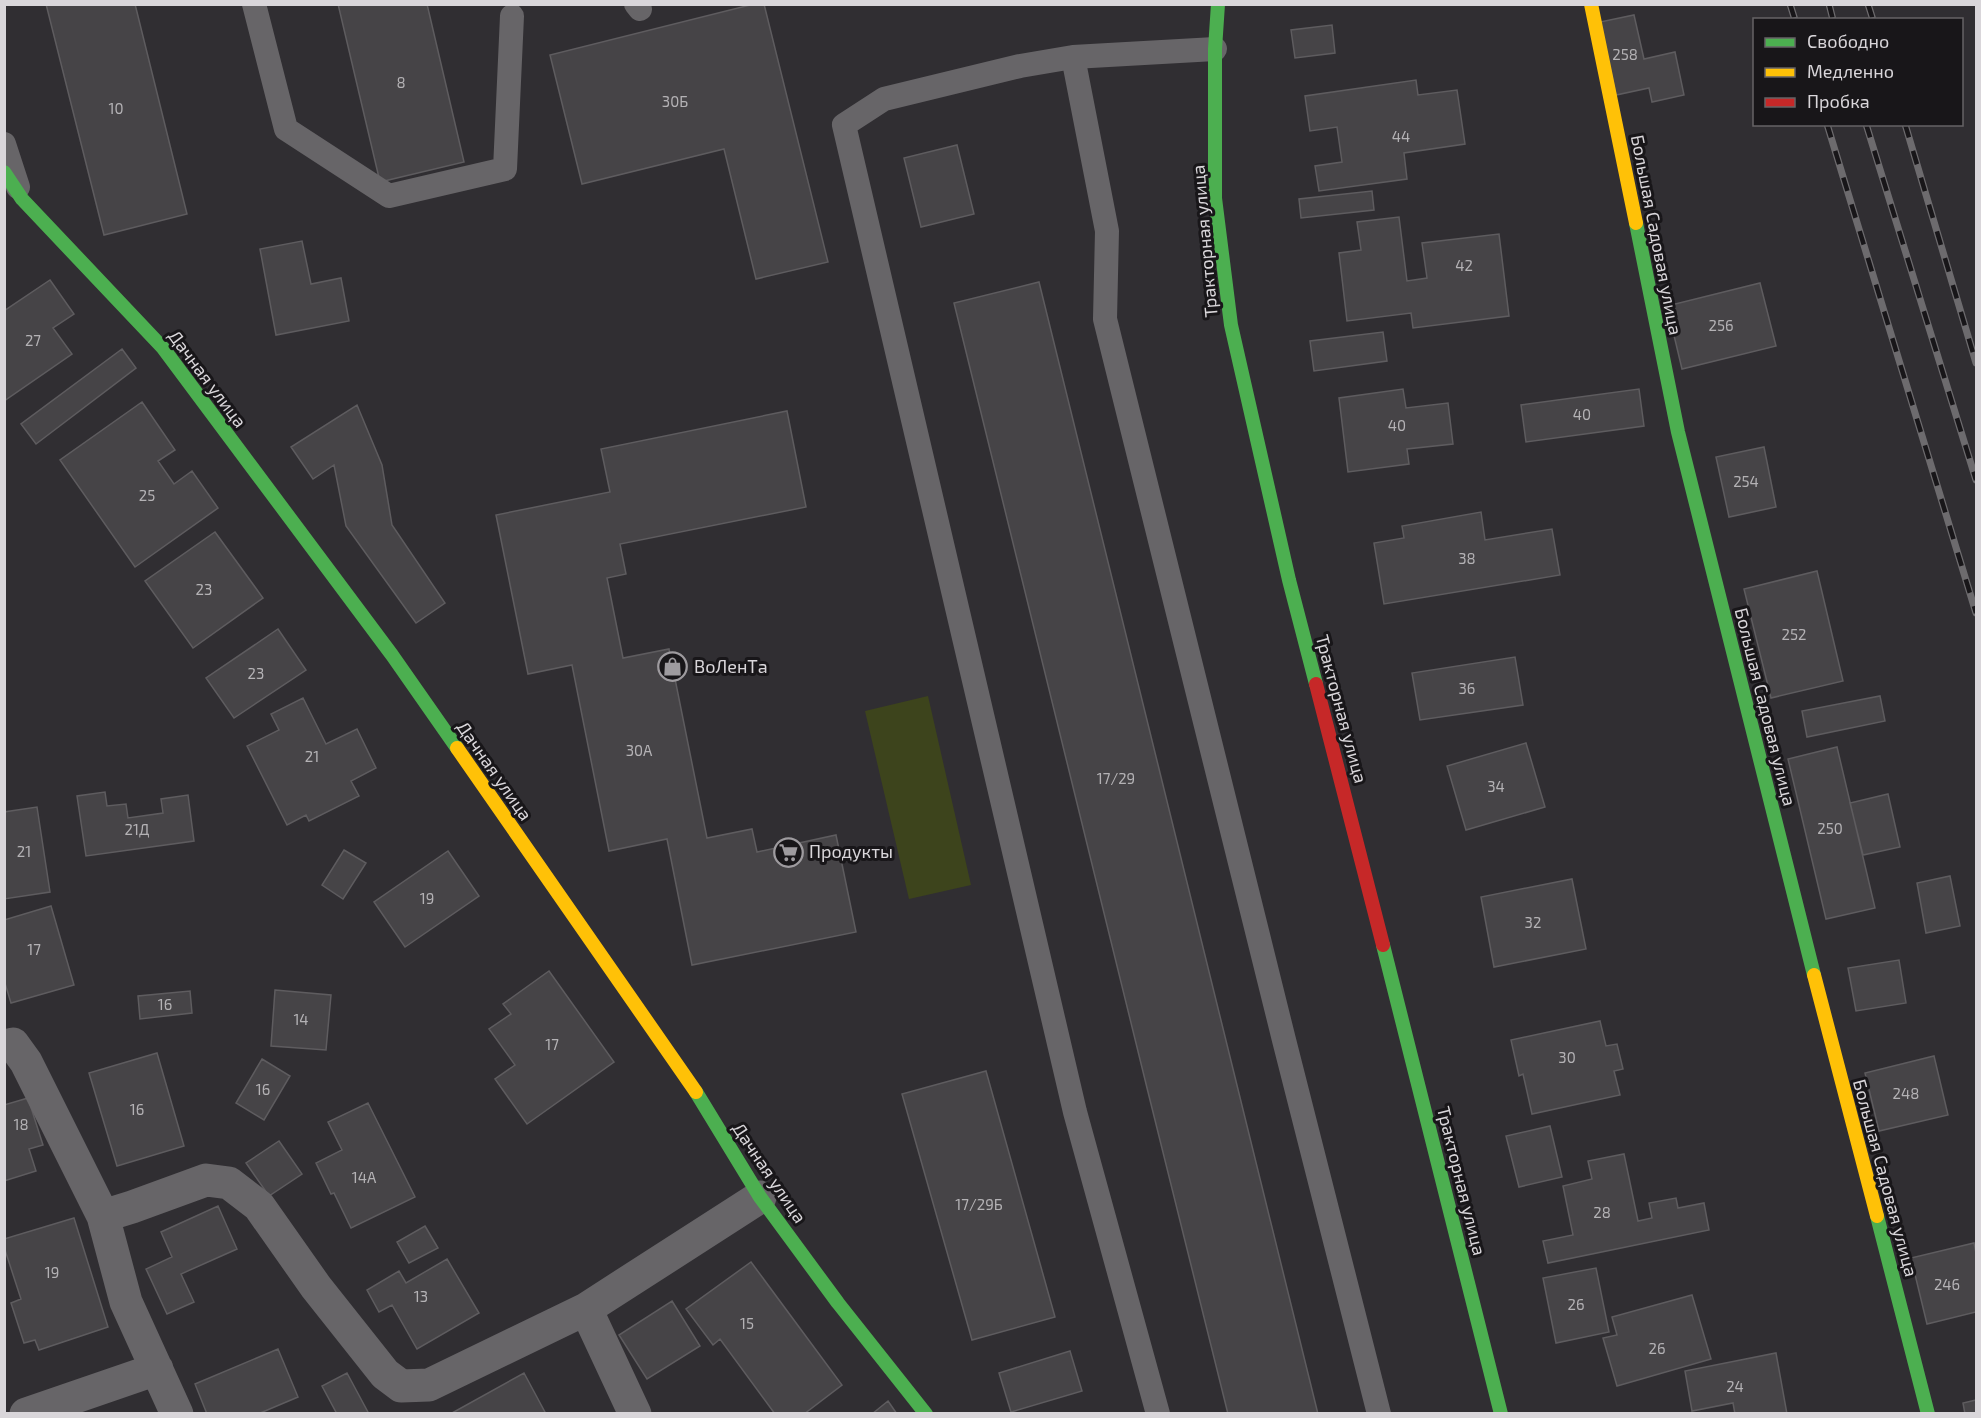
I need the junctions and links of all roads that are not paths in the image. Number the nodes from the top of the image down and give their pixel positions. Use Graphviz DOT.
graph roads {
  1 [pos="254,4"];
  2 [pos="1218,4"];
  3 [pos="1591,4"];
  4 [pos="512,16"];
  5 [pos="1215,49"];
  6 [pos="1073,57"];
  7 [pos="4,144"];
  8 [pos="4,172"];
  9 [pos="22,199"];
  10 [pos="4,1046"];
  11 [pos="760,1197"];
  12 [pos="103,1216"];
  13 [pos="586,1309"];
  14 [pos="157,1369"];
  15 [pos="26,1413"];
  16 [pos="177,1413"];
  17 [pos="634,1413"];
  18 [pos="926,1413"];
  19 [pos="1158,1413"];
  20 [pos="1379,1413"];
  21 [pos="1501,1413"];
  22 [pos="1928,1413"];
  1 -- 4 [label="lane"];
  2 -- 5 [label="street, Тракторная улица"];
  3 -- 22 [label="street, Большая Садовая улица"];
  5 -- 6 [label="lane"];
  5 -- 21 [label="street, Тракторная улица"];
  6 -- 19 [label="lane"];
  6 -- 20 [label="lane"];
  7 -- 9 [label="lane"];
  8 -- 9 [label="street, Дачная улица"];
  9 -- 11 [label="street, Дачная улица"];
  10 -- 12 [label="street"];
  11 -- 13 [label="street"];
  11 -- 18 [label="street, Дачная улица"];
  12 -- 13 [label="street"];
  12 -- 14 [label="street"];
  13 -- 17 [label="street"];
  14 -- 15 [label="street"];
  14 -- 16 [label="street"];
}
